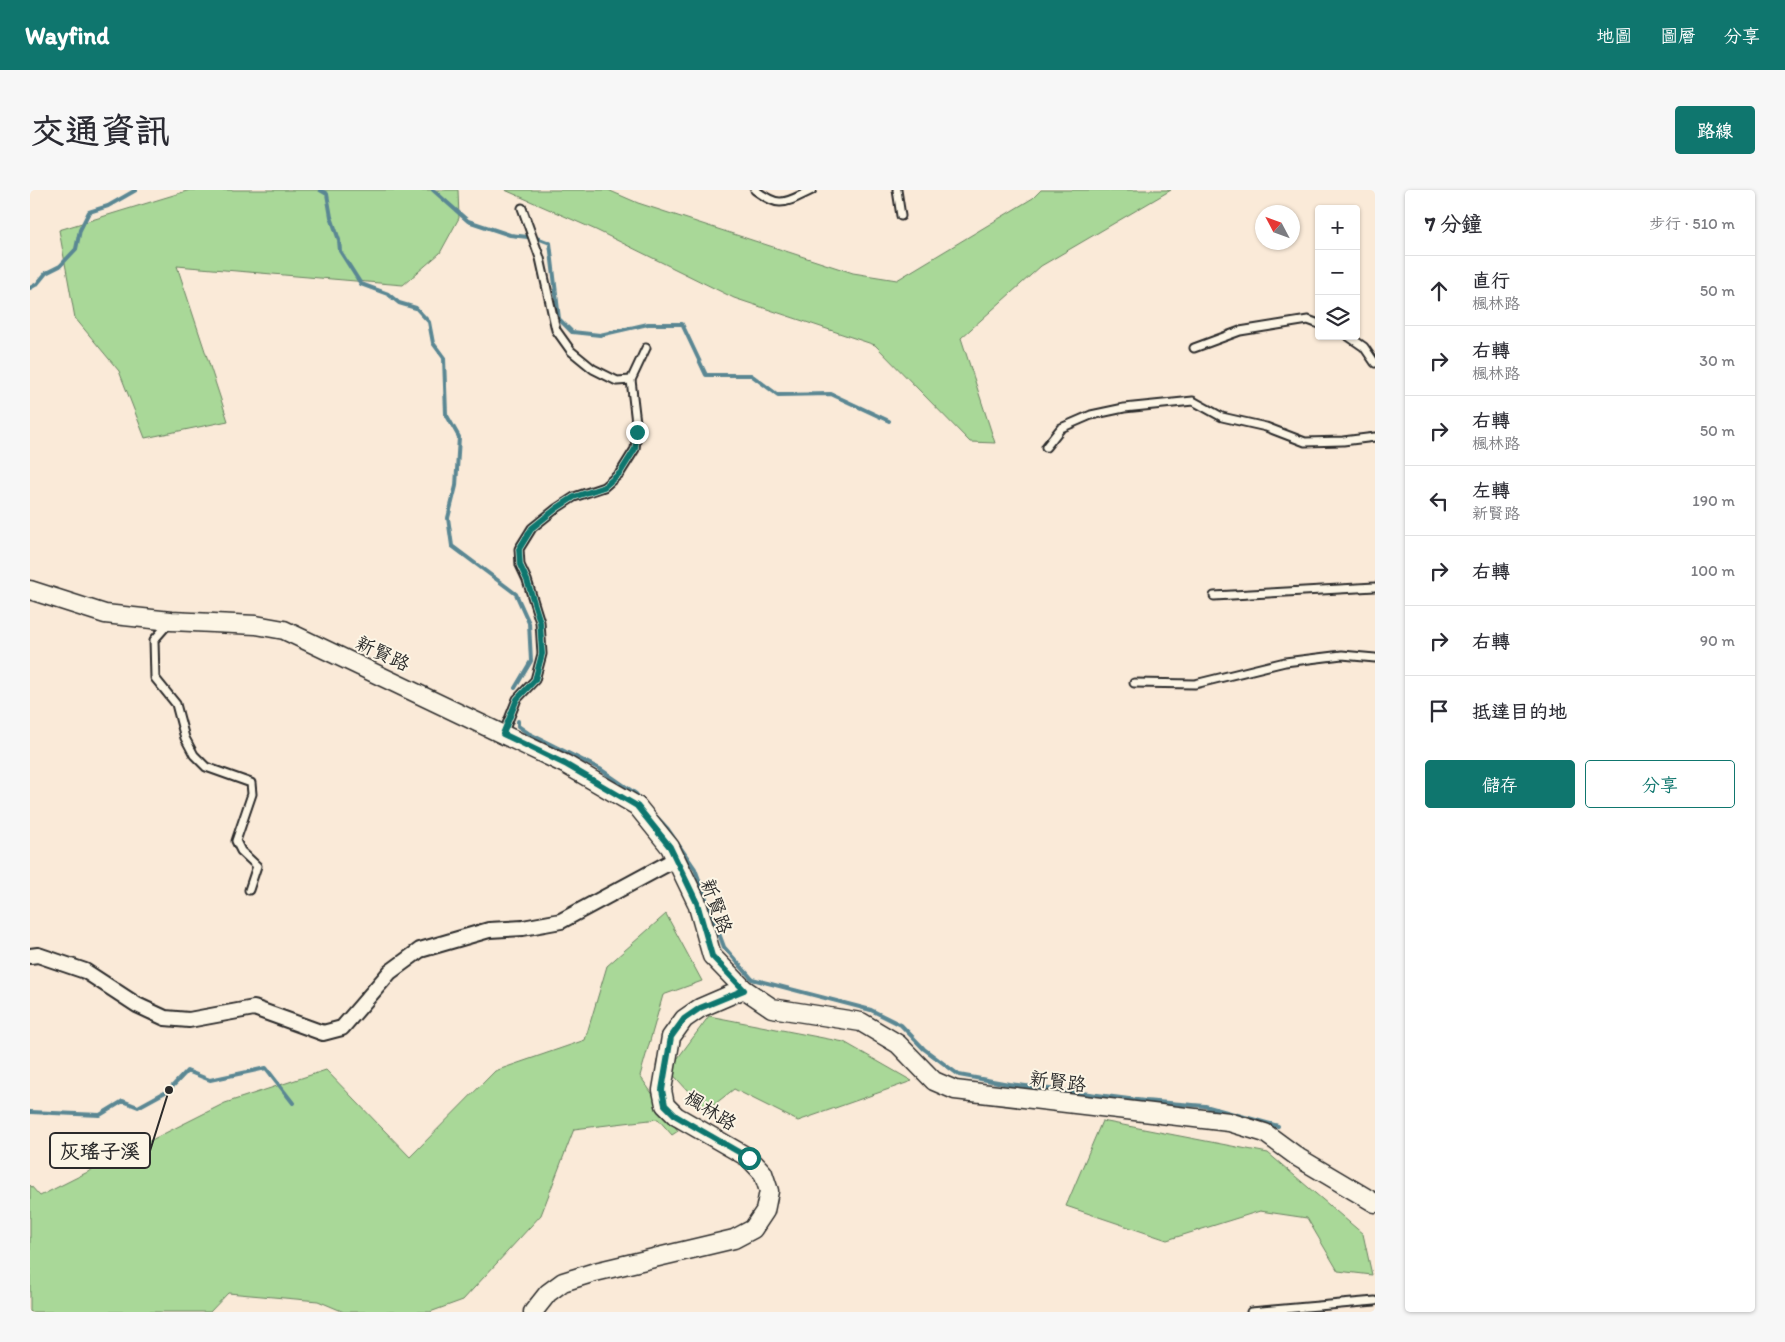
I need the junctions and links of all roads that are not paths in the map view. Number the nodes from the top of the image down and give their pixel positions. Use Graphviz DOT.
graph roads {
  1 [pos="755,190"];
  2 [pos="812,190"];
  3 [pos="897,190"];
  4 [pos="522,208"];
  5 [pos="901,216"];
  6 [pos="1315,323"];
  7 [pos="1354,340"];
  8 [pos="646,348"];
  9 [pos="1194,348"];
  10 [pos="1375,363"];
  11 [pos="631,380"];
  12 [pos="1375,437"];
  13 [pos="1046,447"];
  14 [pos="1375,587"];
  15 [pos="30,590"];
  16 [pos="1214,596"];
  17 [pos="171,621"];
  18 [pos="1375,658"];
  19 [pos="1134,683"];
  20 [pos="503,734"];
  21 [pos="676,859"];
  22 [pos="249,890"];
  23 [pos="30,956"];
  24 [pos="744,990"];
  25 [pos="1375,1203"];
  26 [pos="1375,1301"];
  27 [pos="534,1312"];
  28 [pos="1251,1312"];
  1 -- 2 [label="lane"];
  3 -- 5 [label="lane"];
  4 -- 11 [label="lane"];
  6 -- 9 [label="lane"];
  7 -- 10 [label="lane"];
  8 -- 11 [label="lane"];
  11 -- 20 [label="lane"];
  12 -- 13 [label="lane"];
  14 -- 16 [label="lane"];
  15 -- 17 [label="street, 新賢路"];
  17 -- 20 [label="street, 新賢路"];
  17 -- 22 [label="lane"];
  18 -- 19 [label="lane"];
  20 -- 21 [label="street, 新賢路"];
  21 -- 23 [label="street"];
  21 -- 24 [label="street, 新賢路"];
  24 -- 25 [label="street, 新賢路"];
  24 -- 27 [label="street, 楓林路"];
  26 -- 28 [label="lane"];
}
